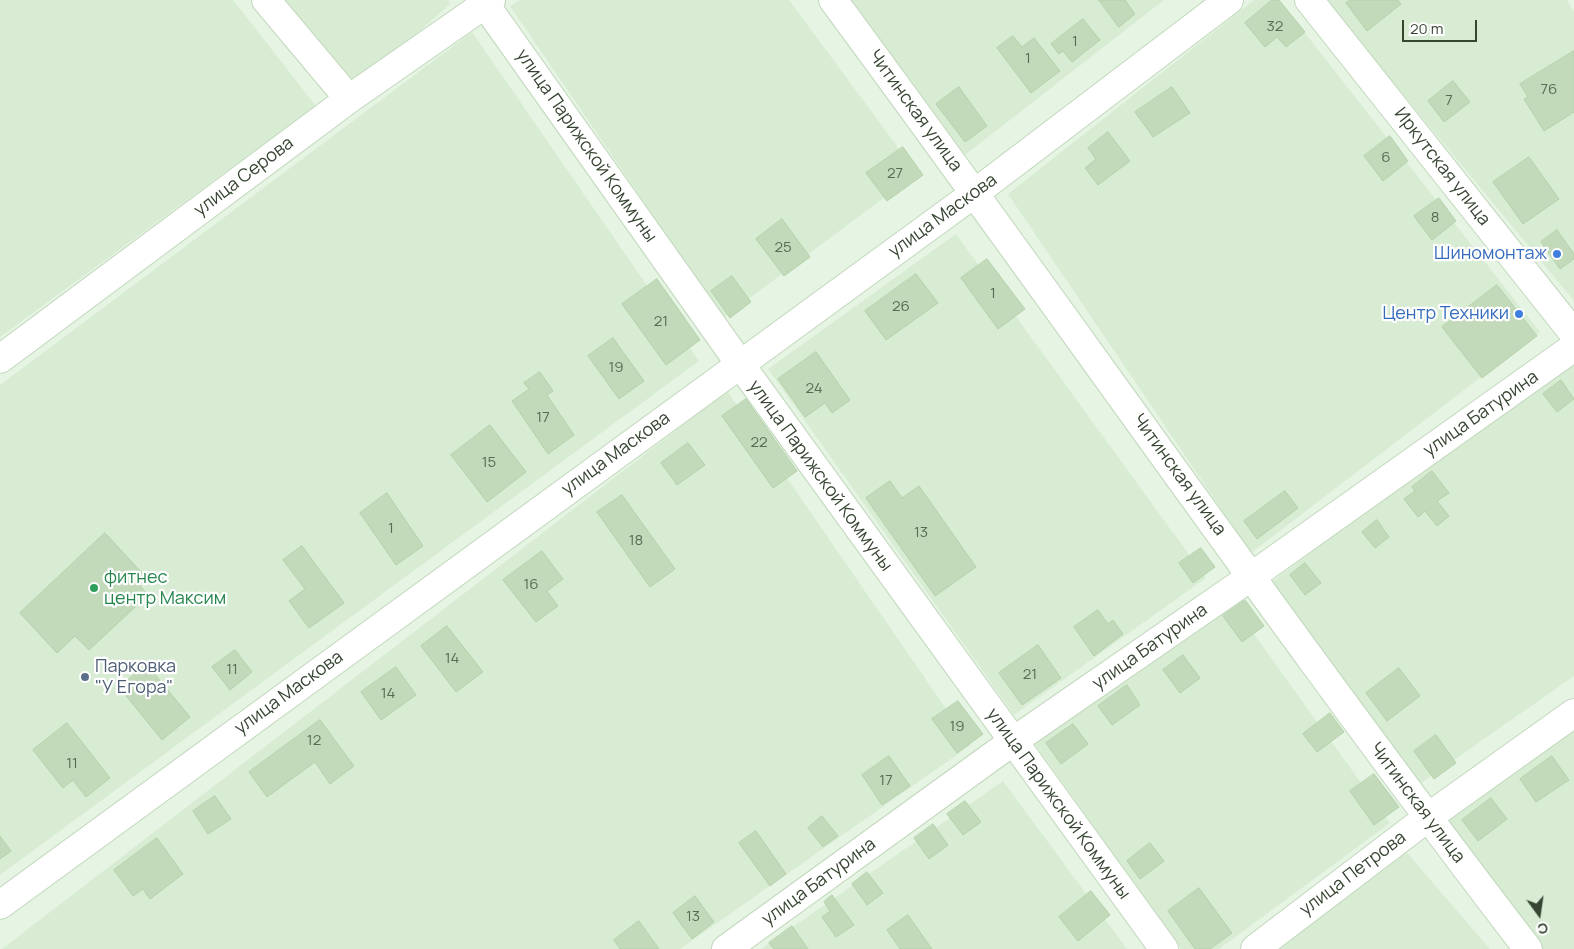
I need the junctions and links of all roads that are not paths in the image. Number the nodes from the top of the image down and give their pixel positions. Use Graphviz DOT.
graph roads {
  1 [pos="266,0"];
  2 [pos="833,0"];
  3 [pos="1229,0"];
  4 [pos="1309,0"];
  5 [pos="486,1"];
  6 [pos="349,99"];
  7 [pos="975,193"];
  8 [pos="1574,334"];
  9 [pos="1574,347"];
  10 [pos="0,359"];
  11 [pos="740,364"];
  12 [pos="1252,576"];
  13 [pos="1574,713"];
  14 [pos="1012,742"];
  15 [pos="1427,818"];
  16 [pos="0,905"];
  17 [pos="726,949"];
  18 [pos="1164,949"];
  19 [pos="1256,949"];
  20 [pos="1528,949"];
  1 -- 6 [label="street"];
  2 -- 7 [label="street, Читинская улица"];
  3 -- 7 [label="street, улица Маскова"];
  4 -- 8 [label="street, Иркутская улица"];
  5 -- 6 [label="street, улица Серова"];
  5 -- 11 [label="street, улица Парижской Коммуны"];
  6 -- 10 [label="street, улица Серова"];
  7 -- 11 [label="street, улица Маскова"];
  7 -- 12 [label="street, Читинская улица"];
  9 -- 12 [label="street, улица Батурина"];
  11 -- 14 [label="street, улица Парижской Коммуны"];
  11 -- 16 [label="street, улица Маскова"];
  12 -- 14 [label="street, улица Батурина"];
  12 -- 15 [label="street, Читинская улица"];
  13 -- 15 [label="street, улица Петрова"];
  14 -- 17 [label="street, улица Батурина"];
  14 -- 18 [label="street, улица Парижской Коммуны"];
  15 -- 19 [label="street, улица Петрова"];
  15 -- 20 [label="street, Читинская улица"];
}
